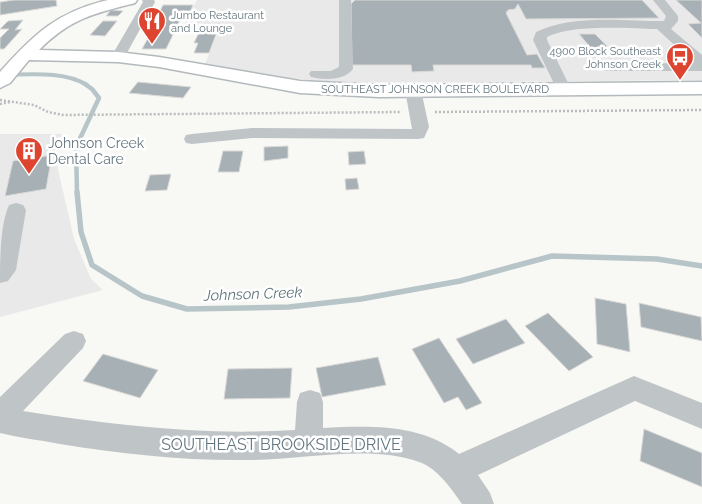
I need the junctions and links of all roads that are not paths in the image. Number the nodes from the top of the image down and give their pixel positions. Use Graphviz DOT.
graph roads {
  1 [pos="148,0"];
  2 [pos="345,0"];
  3 [pos="659,0"];
  4 [pos="121,1"];
  5 [pos="668,25"];
  6 [pos="118,57"];
  7 [pos="702,62"];
  8 [pos="702,67"];
  9 [pos="609,68"];
  10 [pos="316,74"];
  11 [pos="8,80"];
  12 [pos="702,88"];
  13 [pos="563,89"];
  14 [pos="413,90"];
  15 [pos="192,139"];
  16 [pos="16,210"];
  17 [pos="0,275"];
  18 [pos="74,341"];
  19 [pos="310,402"];
  20 [pos="0,416"];
  21 [pos="702,416"];
  22 [pos="0,420"];
  23 [pos="308,444"];
  24 [pos="455,471"];
  25 [pos="479,504"];
  1 -- 6 [label="street"];
  2 -- 10 [label="street"];
  3 -- 5 [label="street"];
  4 -- 11 [label="main road"];
  5 -- 7 [label="street"];
  5 -- 13 [label="street"];
  6 -- 11 [label="main road, SOUTHEAST JOHNSON CREEK BOULEVARD"];
  6 -- 14 [label="main road, SOUTHEAST JOHNSON CREEK BOULEVARD"];
  8 -- 9 [label="street"];
  12 -- 13 [label="main road, SOUTHEAST JOHNSON CREEK BOULEVARD"];
  13 -- 14 [label="main road, SOUTHEAST JOHNSON CREEK BOULEVARD"];
  14 -- 15 [label="street"];
  16 -- 17 [label="street"];
  18 -- 20 [label="street"];
  19 -- 23 [label="street"];
  21 -- 24 [label="street"];
  22 -- 23 [label="street, SOUTHEAST BROOKSIDE DRIVE"];
  23 -- 24 [label="street, SOUTHEAST BROOKSIDE DRIVE"];
  24 -- 25 [label="street, SOUTHEAST BROOKSIDE DRIVE"];
}
